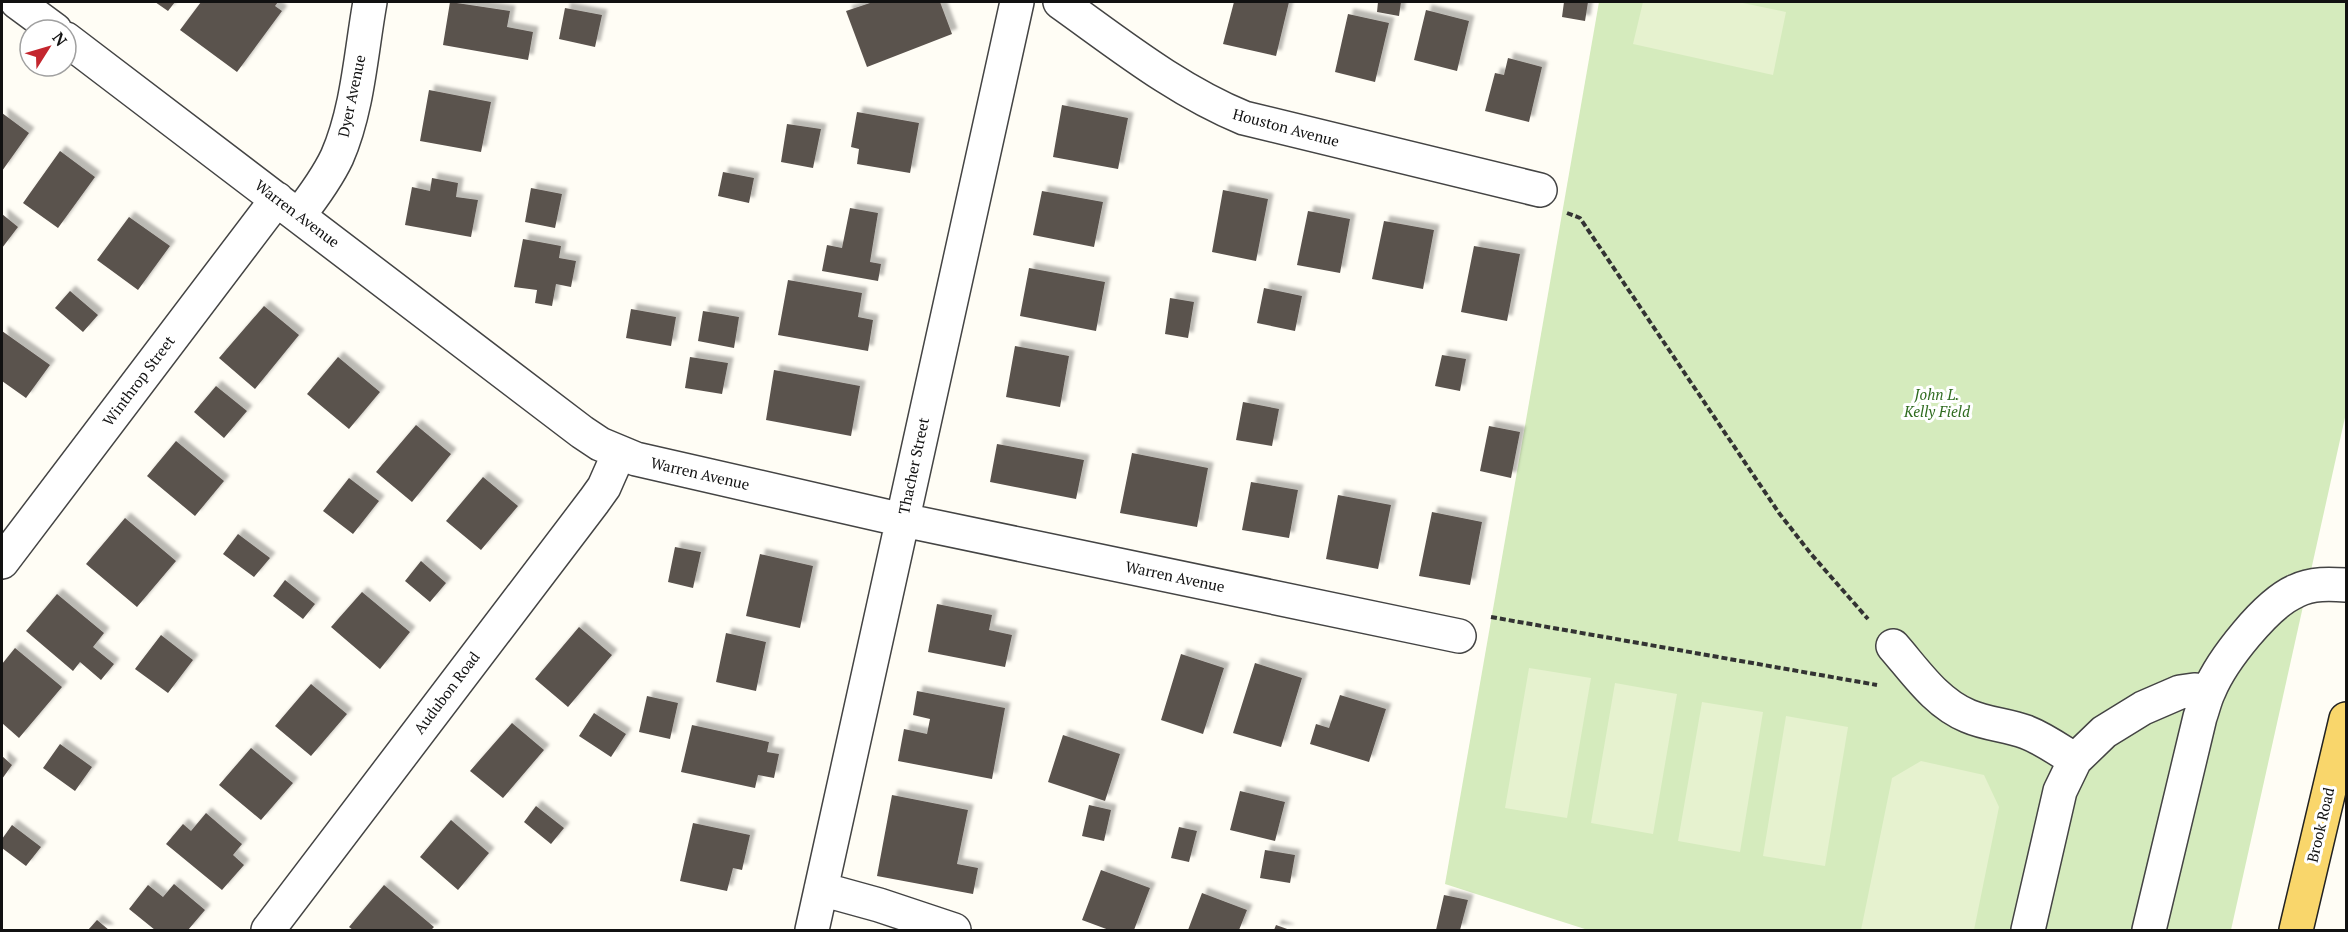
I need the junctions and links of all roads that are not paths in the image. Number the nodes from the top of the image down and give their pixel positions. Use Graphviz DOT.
graph roads {
  1 [pos="17,2"];
  2 [pos="370,2"];
  3 [pos="1017,2"];
  4 [pos="1060,2"];
  5 [pos="39,18"];
  6 [pos="78,48"];
  7 [pos="1540,190"];
  8 [pos="288,207"];
  9 [pos="618,453"];
  10 [pos="903,520"];
  11 [pos="2,562"];
  12 [pos="2346,585"];
  13 [pos="1459,636"];
  14 [pos="1904,658"];
  15 [pos="2208,691"];
  16 [pos="2346,719"];
  17 [pos="2075,760"];
  18 [pos="821,890"];
  19 [pos="268,930"];
  20 [pos="812,930"];
  21 [pos="954,930"];
  22 [pos="2028,930"];
  23 [pos="2149,930"];
  24 [pos="2296,930"];
  1 -- 5 [label="street"];
  2 -- 8 [label="street, Dyer Avenue"];
  3 -- 10 [label="street, Thacher Street"];
  4 -- 7 [label="street, Houston Avenue"];
  6 -- 8 [label="street, Warren Avenue"];
  8 -- 9 [label="street, Warren Avenue"];
  8 -- 11 [label="street, Winthrop Street"];
  9 -- 10 [label="street, Warren Avenue"];
  9 -- 19 [label="street, Audubon Road"];
  10 -- 13 [label="street, Warren Avenue"];
  10 -- 18 [label="street, Thacher Street"];
  12 -- 15 [label="street"];
  14 -- 17 [label="street"];
  15 -- 17 [label="street"];
  15 -- 23 [label="street"];
  16 -- 24 [label="main road, Brook Road"];
  17 -- 22 [label="street"];
  18 -- 20 [label="street, Thacher Street"];
  18 -- 21 [label="street"];
}
